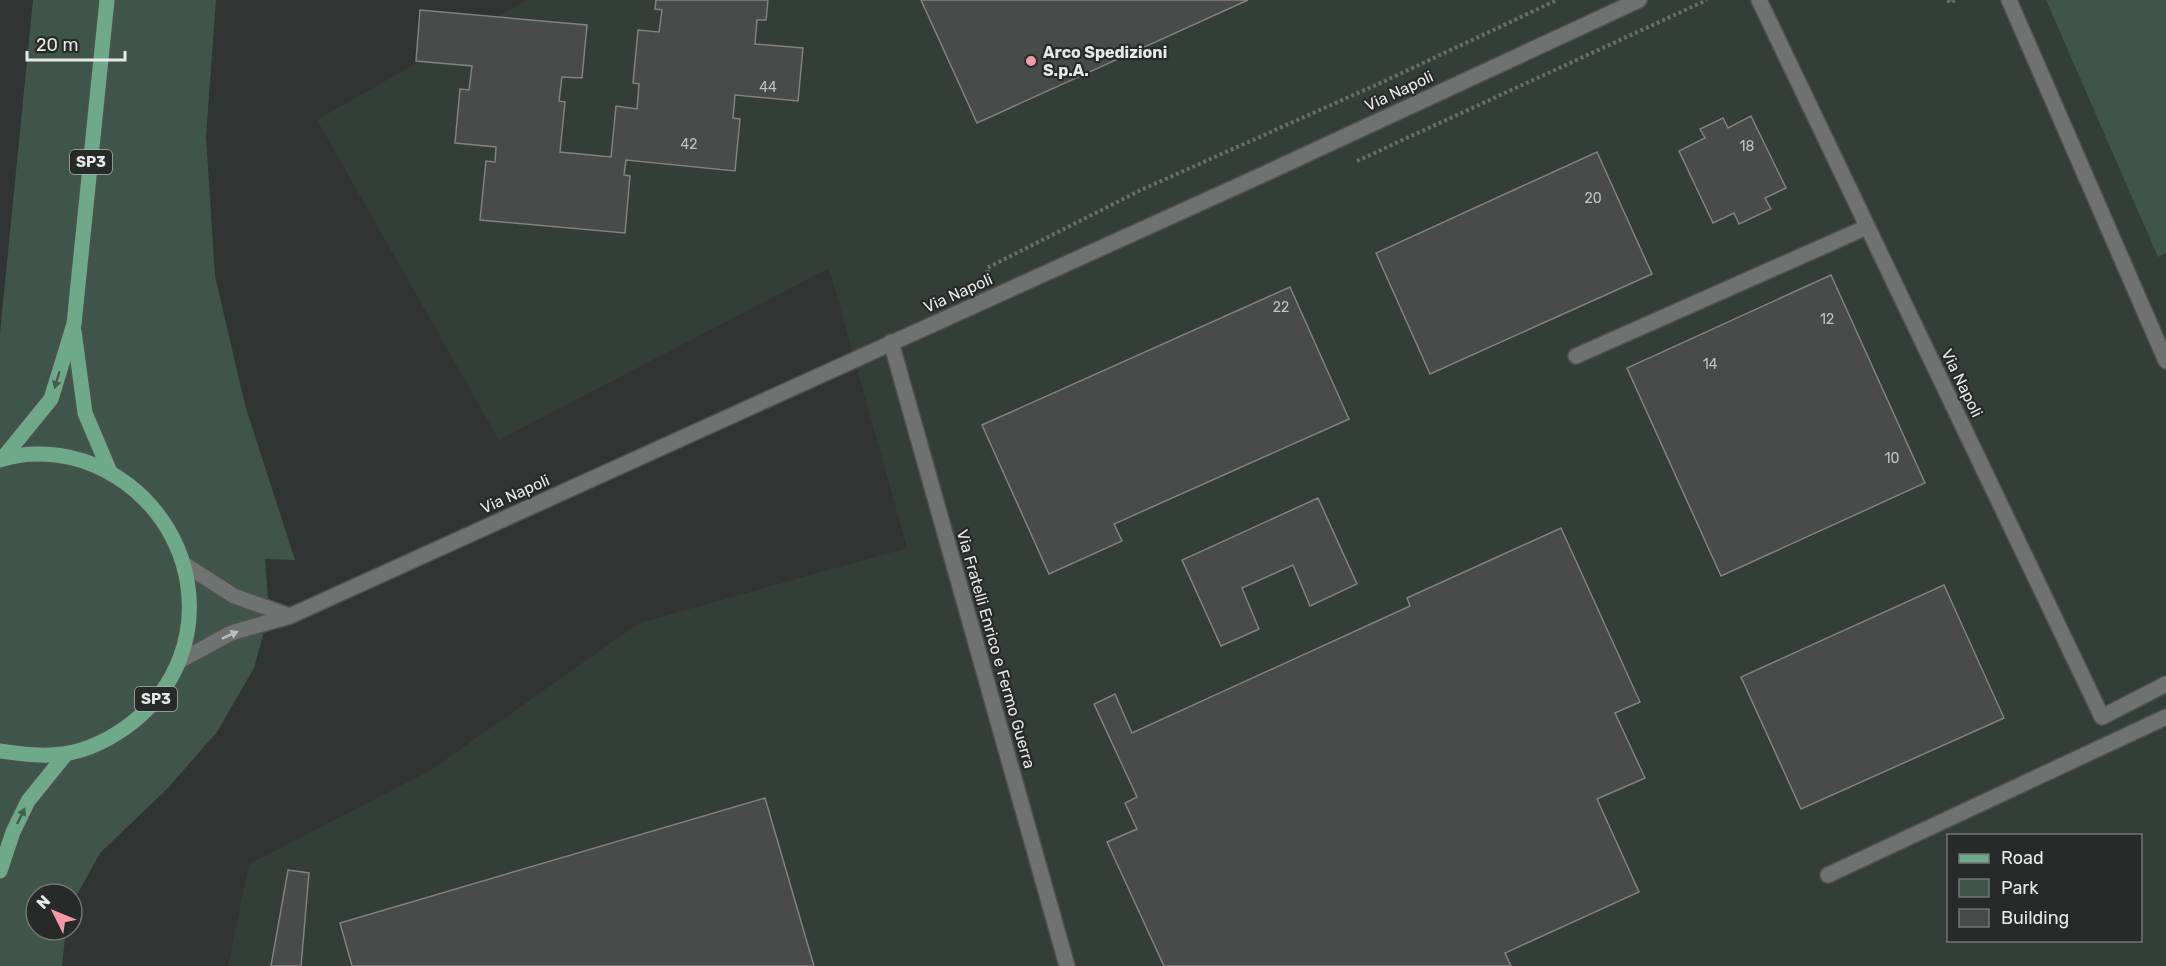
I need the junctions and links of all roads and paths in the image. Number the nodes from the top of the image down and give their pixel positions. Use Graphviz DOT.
graph roads {
  1 [pos="108,0"];
  2 [pos="1557,0"];
  3 [pos="1639,0"];
  4 [pos="1759,0"];
  5 [pos="2009,0"];
  6 [pos="1867,227"];
  7 [pos="997,295"];
  8 [pos="74,324"];
  9 [pos="891,342"];
  10 [pos="1576,356"];
  11 [pos="2166,361"];
  12 [pos="2,459"];
  13 [pos="110,472"];
  14 [pos="184,564"];
  15 [pos="290,616"];
  16 [pos="178,662"];
  17 [pos="2166,684"];
  18 [pos="2166,717"];
  19 [pos="0,751"];
  20 [pos="66,754"];
  21 [pos="0,870"];
  22 [pos="1828,875"];
  23 [pos="1067,966"];
  1 -- 8 [label="main road, SP3"];
  2 -- 7 [label="path"];
  3 -- 7 [label="street, Via Napoli"];
  4 -- 6 [label="street, Via Napoli"];
  5 -- 11 [label="street"];
  6 -- 10 [label="street"];
  6 -- 17 [label="street, Via Napoli"];
  7 -- 9 [label="street, Via Napoli"];
  8 -- 12 [label="main road, SP3, one-way"];
  8 -- 13 [label="main road, SP3"];
  9 -- 15 [label="street, Via Napoli"];
  9 -- 23 [label="street, Via Fratelli Enrico e Fermo Guerra"];
  12 -- 13 [label="main road, SP3"];
  13 -- 14 [label="main road, SP3"];
  14 -- 15 [label="street"];
  14 -- 16 [label="main road, SP3"];
  16 -- 15 [label="street, Via Napoli, one-way"];
  16 -- 20 [label="main road, SP3"];
  18 -- 22 [label="street"];
  19 -- 20 [label="main road, SP3"];
  21 -- 20 [label="main road, one-way"];
}
